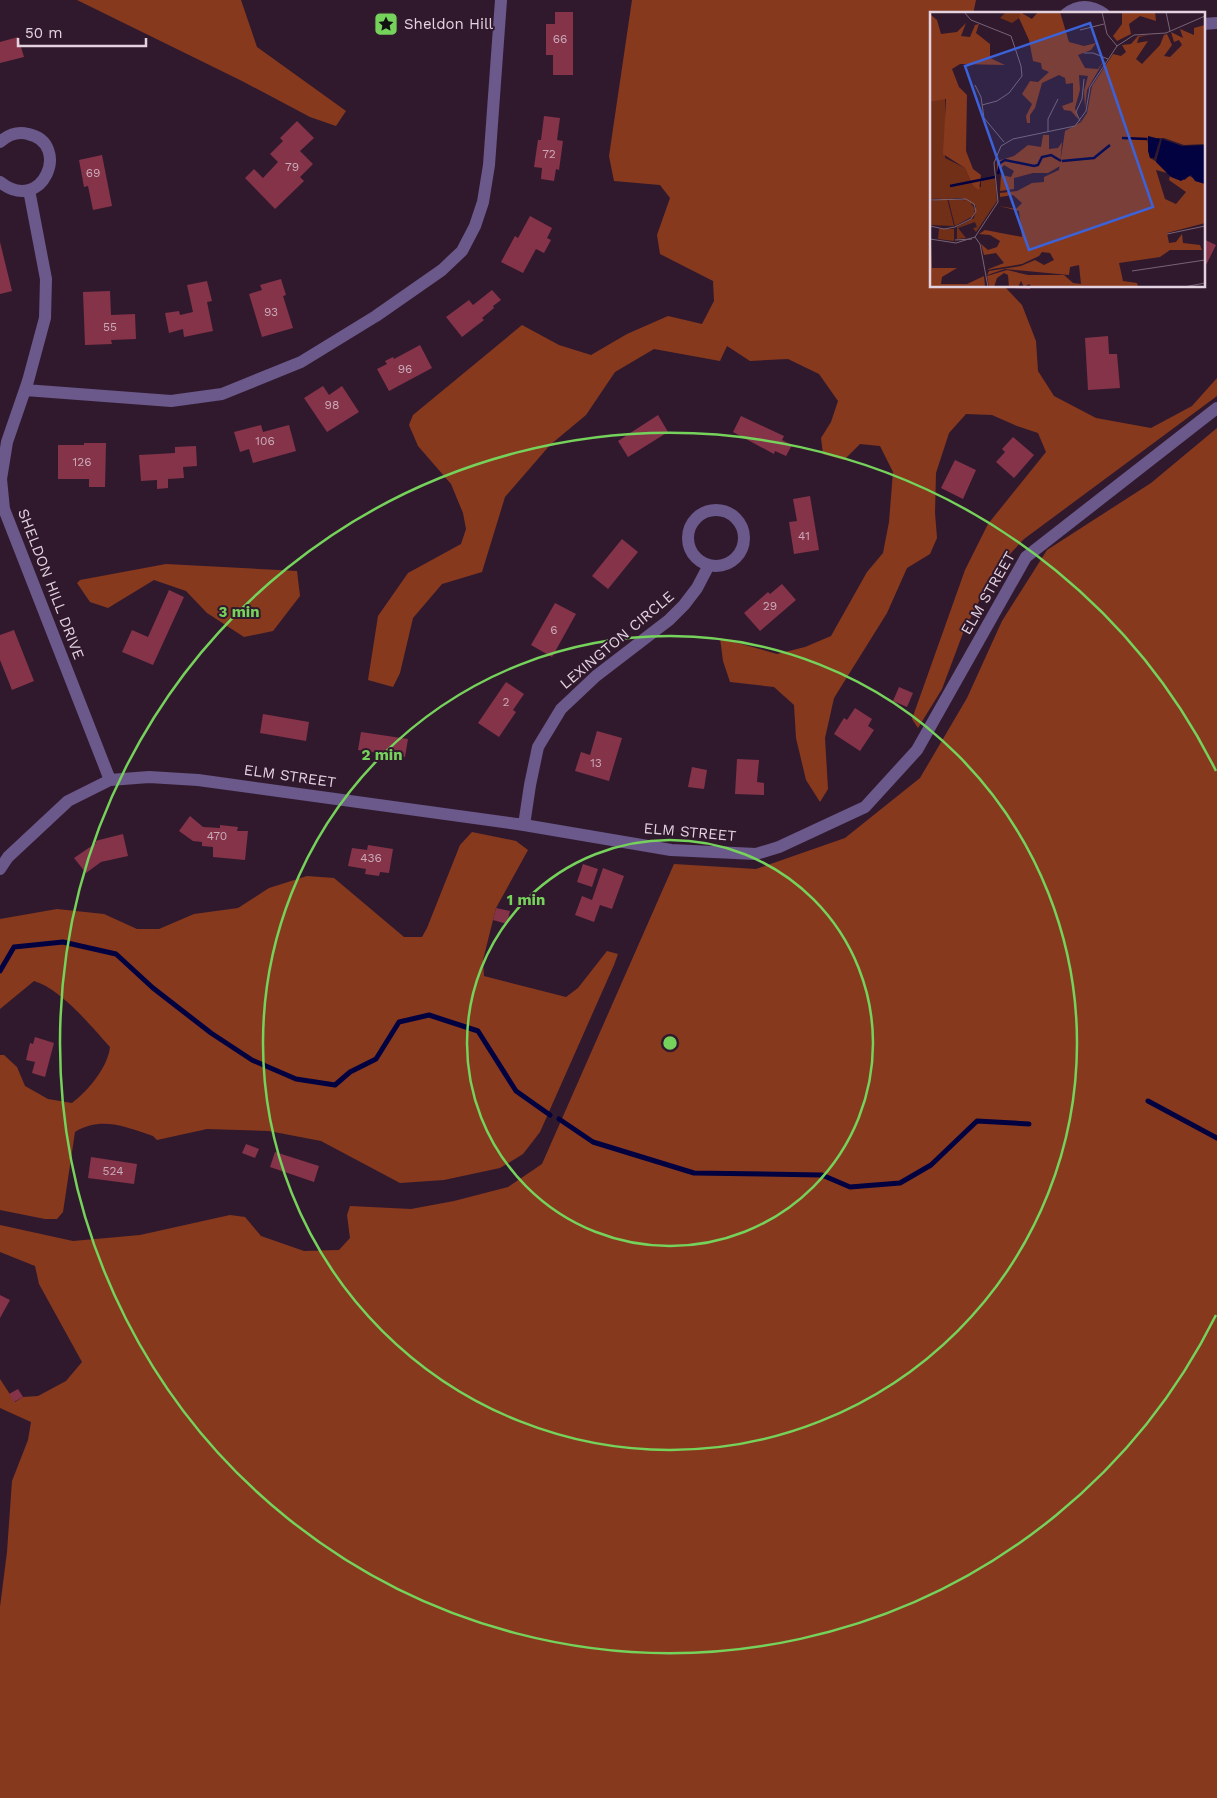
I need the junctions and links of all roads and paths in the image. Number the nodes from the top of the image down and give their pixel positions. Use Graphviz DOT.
graph roads {
  1 [pos="501,0"];
  2 [pos="1069,12"];
  3 [pos="1101,12"];
  4 [pos="1217,23"];
  5 [pos="1204,24"];
  6 [pos="0,142"];
  7 [pos="0,182"];
  8 [pos="29,190"];
  9 [pos="25,390"];
  10 [pos="1217,408"];
  11 [pos="708,565"];
  12 [pos="110,780"];
  13 [pos="524,825"];
  14 [pos="0,869"];
  1 -- 9 [label="street"];
  2 -- 3 [label="street"];
  4 -- 5 [label="street"];
  6 -- 8 [label="street"];
  7 -- 8 [label="street"];
  8 -- 9 [label="street, SHELDON HILL DRIVE"];
  9 -- 12 [label="street, SHELDON HILL DRIVE"];
  10 -- 13 [label="street, ELM STREET"];
  11 -- 11 [label="street"];
  11 -- 13 [label="street, LEXINGTON CIRCLE"];
  12 -- 13 [label="street, ELM STREET"];
  12 -- 14 [label="street, ELM STREET"];
}
